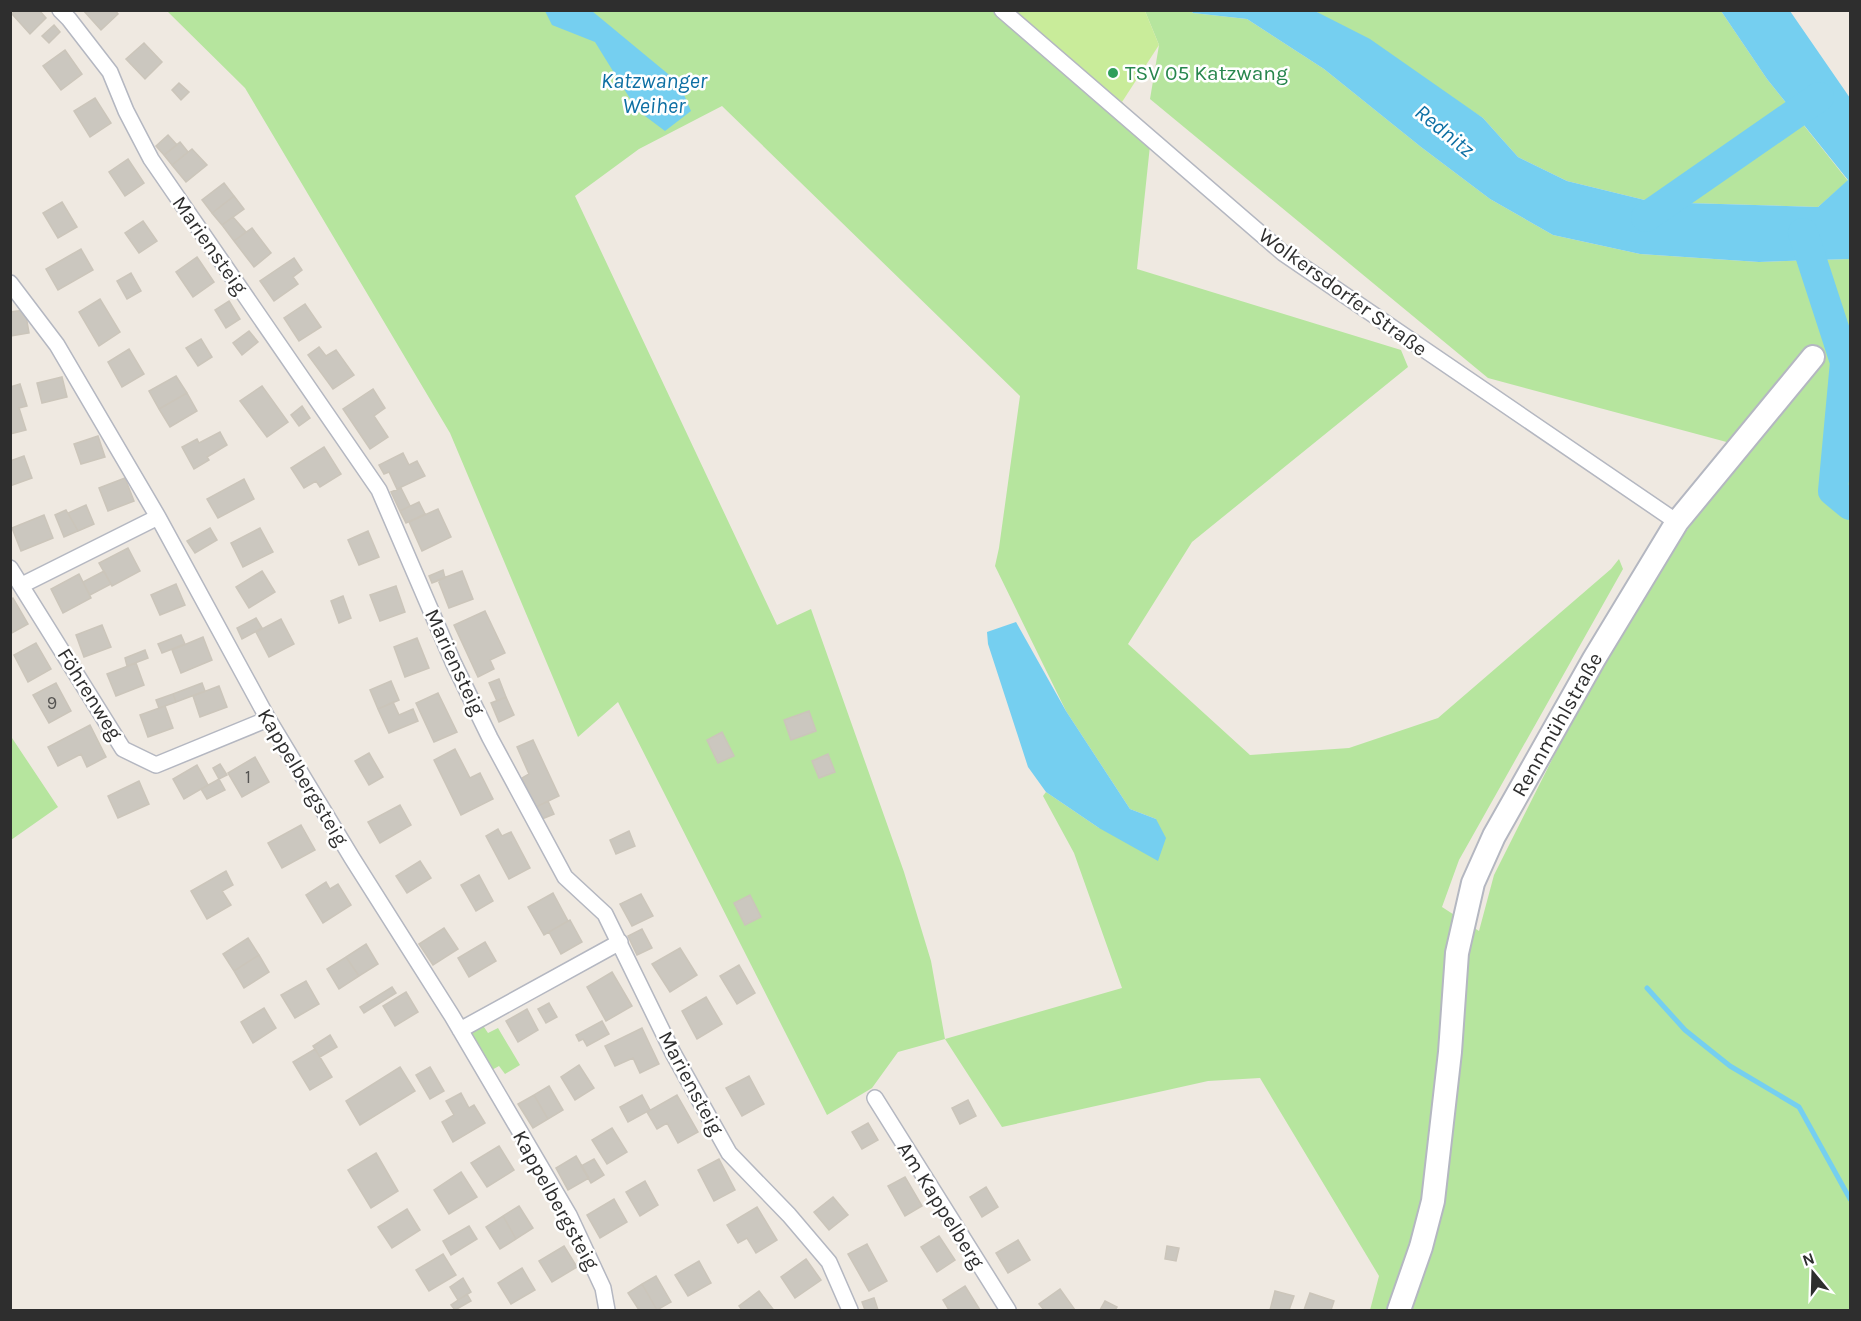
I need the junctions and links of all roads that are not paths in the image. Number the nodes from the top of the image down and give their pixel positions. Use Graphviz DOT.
graph roads {
  1 [pos="60,10"];
  2 [pos="1002,10"];
  3 [pos="10,283"];
  4 [pos="1813,357"];
  5 [pos="158,516"];
  6 [pos="1677,522"];
  7 [pos="10,568"];
  8 [pos="22,585"];
  9 [pos="268,720"];
  10 [pos="621,942"];
  11 [pos="460,1030"];
  12 [pos="875,1098"];
  13 [pos="606,1311"];
  14 [pos="850,1311"];
  15 [pos="1008,1311"];
  16 [pos="1399,1311"];
  1 -- 10 [label="street, Mariensteig"];
  2 -- 6 [label="street, Wolkersdorfer Straße"];
  3 -- 5 [label="street, Kappelbergsteig"];
  4 -- 6 [label="main road, Rennmühlstraße"];
  5 -- 8 [label="street"];
  5 -- 9 [label="street, Kappelbergsteig"];
  6 -- 16 [label="main road, Rennmühlstraße"];
  7 -- 8 [label="street, Föhrenweg"];
  8 -- 9 [label="street, Föhrenweg"];
  9 -- 11 [label="street, Kappelbergsteig"];
  10 -- 11 [label="street"];
  10 -- 14 [label="street, Mariensteig"];
  11 -- 13 [label="street, Kappelbergsteig"];
  12 -- 15 [label="street, Am Kappelberg"];
}
